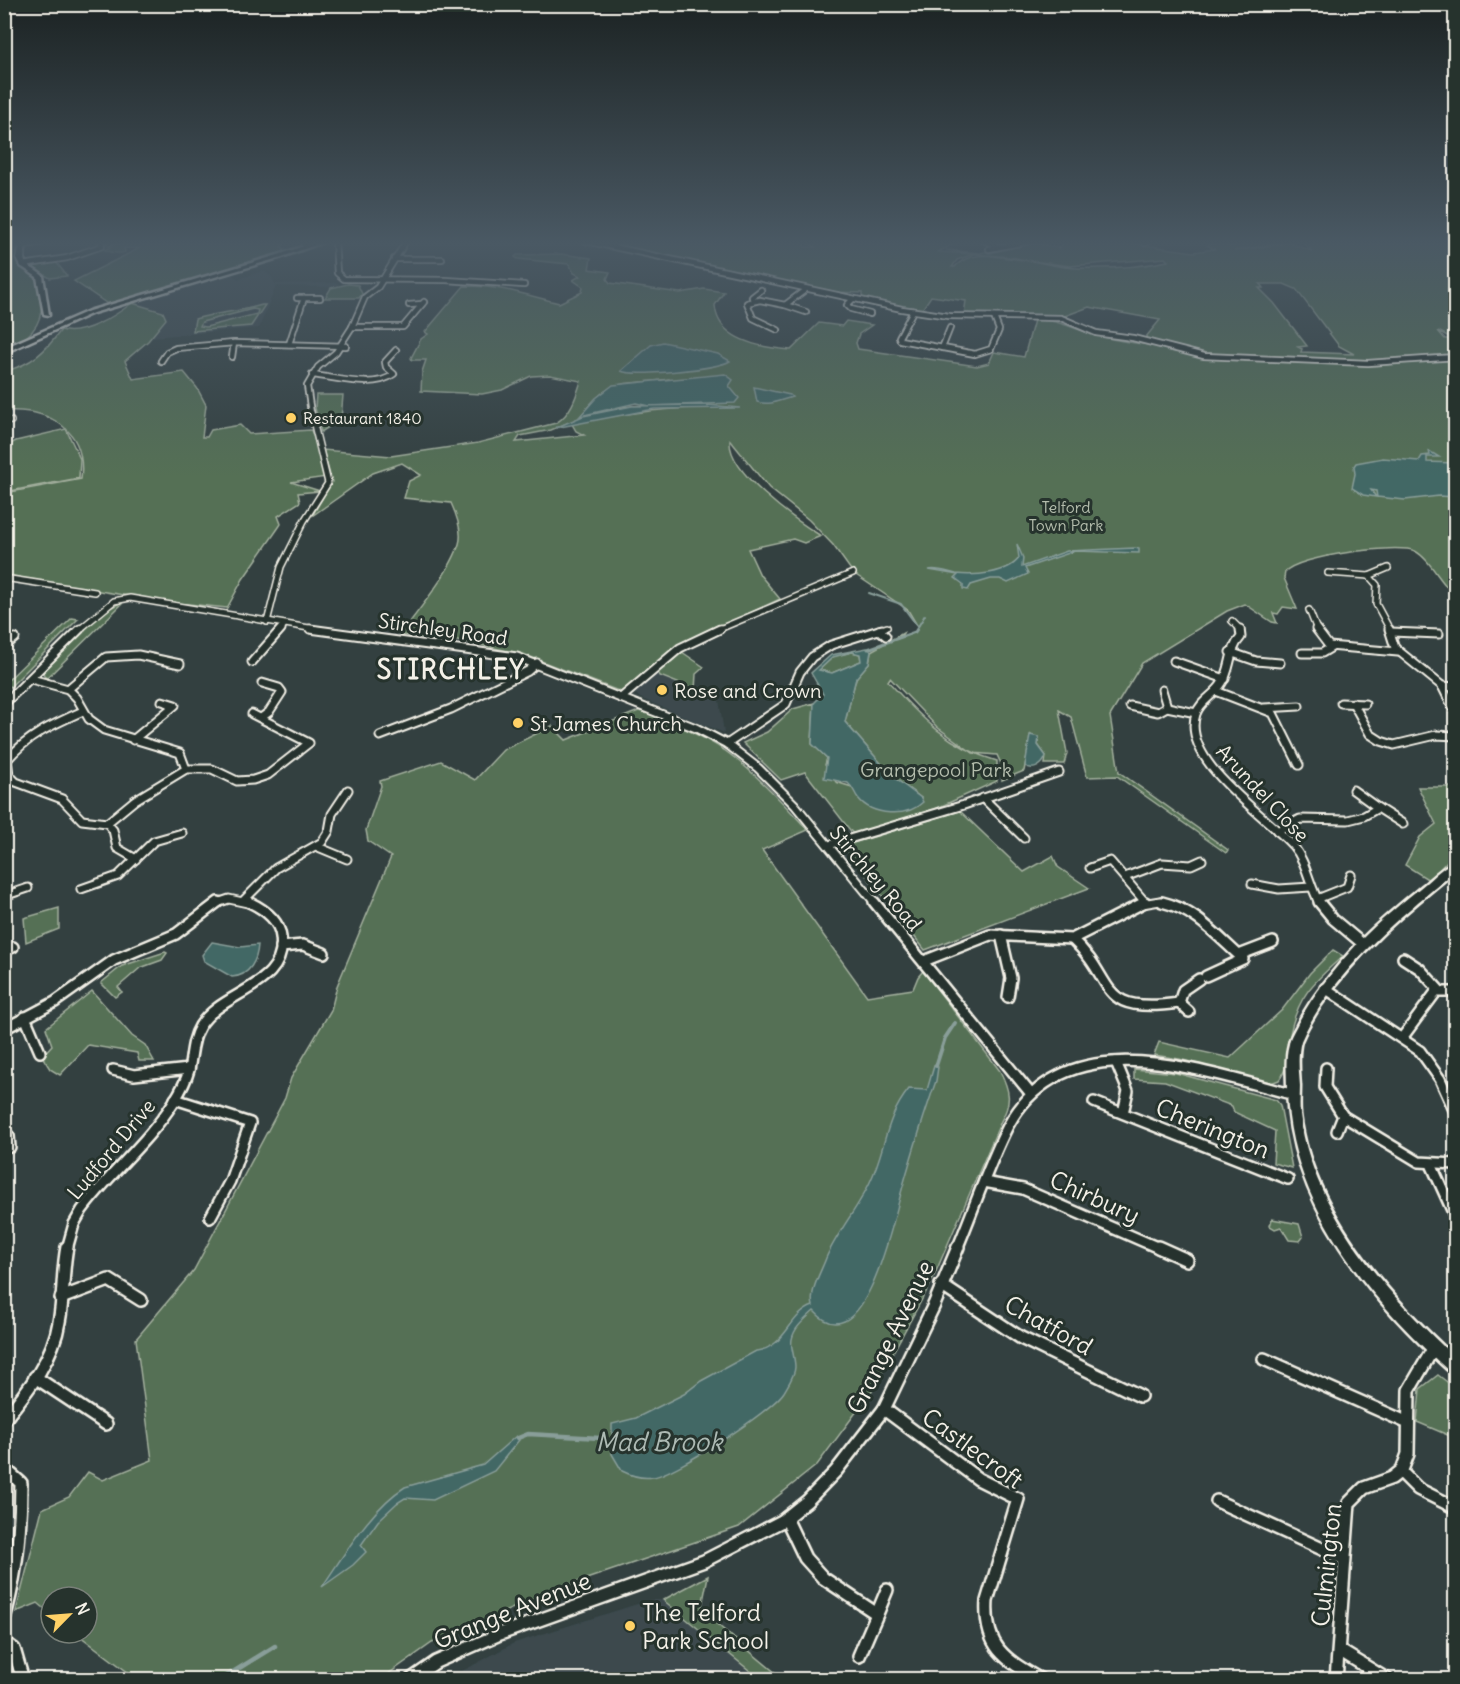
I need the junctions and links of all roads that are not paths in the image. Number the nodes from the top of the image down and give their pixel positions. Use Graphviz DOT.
graph roads {
  1 [pos="44,320"];
  2 [pos="63,320"];
  3 [pos="72,320"];
  4 [pos="295,320"];
  5 [pos="355,320"];
  6 [pos="411,320"];
  7 [pos="756,320"];
  8 [pos="908,320"];
  9 [pos="995,320"];
  10 [pos="1065,320"];
  11 [pos="67,321"];
  12 [pos="352,327"];
  13 [pos="950,328"];
  14 [pos="773,335"];
  15 [pos="36,336"];
  16 [pos="234,342"];
  17 [pos="289,344"];
  18 [pos="343,346"];
  19 [pos="942,348"];
  20 [pos="4,351"];
  21 [pos="384,353"];
  22 [pos="232,357"];
  23 [pos="1455,357"];
  24 [pos="153,362"];
  25 [pos="312,375"];
  26 [pos="1388,568"];
  27 [pos="853,573"];
  28 [pos="1328,573"];
  29 [pos="1369,576"];
  30 [pos="4,578"];
  31 [pos="12,579"];
  32 [pos="4,586"];
  33 [pos="95,592"];
  34 [pos="1309,610"];
  35 [pos="1232,621"];
  36 [pos="267,622"];
  37 [pos="284,625"];
  38 [pos="888,627"];
  39 [pos="879,630"];
  40 [pos="1391,632"];
  41 [pos="1439,634"];
  42 [pos="886,636"];
  43 [pos="15,638"];
  44 [pos="1332,646"];
  45 [pos="4,647"];
  46 [pos="1230,652"];
  47 [pos="1398,652"];
  48 [pos="1302,653"];
  49 [pos="1174,661"];
  50 [pos="252,662"];
  51 [pos="537,663"];
  52 [pos="1280,663"];
  53 [pos="180,664"];
  54 [pos="1225,678"];
  55 [pos="31,679"];
  56 [pos="262,683"];
  57 [pos="1442,686"];
  58 [pos="1455,687"];
  59 [pos="68,689"];
  60 [pos="1162,690"];
  61 [pos="1216,691"];
  62 [pos="621,698"];
  63 [pos="162,701"];
  64 [pos="1341,702"];
  65 [pos="1353,703"];
  66 [pos="4,704"];
  67 [pos="1365,704"];
  68 [pos="1130,706"];
  69 [pos="1299,706"];
  70 [pos="1167,707"];
  71 [pos="1264,708"];
  72 [pos="83,711"];
  73 [pos="1196,712"];
  74 [pos="252,714"];
  75 [pos="1455,714"];
  76 [pos="261,718"];
  77 [pos="380,736"];
  78 [pos="1455,736"];
  79 [pos="133,740"];
  80 [pos="727,744"];
  81 [pos="1299,765"];
  82 [pos="186,769"];
  83 [pos="1059,772"];
  84 [pos="348,790"];
  85 [pos="1353,790"];
  86 [pos="983,798"];
  87 [pos="1378,808"];
  88 [pos="107,823"];
  89 [pos="1403,824"];
  90 [pos="1277,831"];
  91 [pos="182,833"];
  92 [pos="1024,838"];
  93 [pos="829,845"];
  94 [pos="318,846"];
  95 [pos="136,859"];
  96 [pos="347,860"];
  97 [pos="1202,860"];
  98 [pos="1455,865"];
  99 [pos="1090,868"];
  100 [pos="1350,875"];
  101 [pos="1125,877"];
  102 [pos="1252,884"];
  103 [pos="1311,887"];
  104 [pos="28,888"];
  105 [pos="81,889"];
  106 [pos="4,896"];
  107 [pos="1317,899"];
  108 [pos="244,900"];
  109 [pos="1145,902"];
  110 [pos="1001,935"];
  111 [pos="1071,939"];
  112 [pos="1273,942"];
  113 [pos="1364,945"];
  114 [pos="280,947"];
  115 [pos="324,953"];
  116 [pos="1241,957"];
  117 [pos="1403,958"];
  118 [pos="924,961"];
  119 [pos="1325,988"];
  120 [pos="1440,990"];
  121 [pos="1455,992"];
  122 [pos="1008,997"];
  123 [pos="1179,1003"];
  124 [pos="1190,1012"];
  125 [pos="25,1017"];
  126 [pos="4,1029"];
  127 [pos="1402,1038"];
  128 [pos="40,1052"];
  129 [pos="1116,1062"];
  130 [pos="1326,1068"];
  131 [pos="189,1069"];
  132 [pos="113,1070"];
  133 [pos="1031,1094"];
  134 [pos="1291,1094"];
  135 [pos="175,1099"];
  136 [pos="1094,1102"];
  137 [pos="1123,1113"];
  138 [pos="1455,1114"];
  139 [pos="1343,1116"];
  140 [pos="15,1128"];
  141 [pos="1336,1131"];
  142 [pos="8,1140"];
  143 [pos="1431,1164"];
  144 [pos="1455,1164"];
  145 [pos="1288,1179"];
  146 [pos="984,1182"];
  147 [pos="210,1218"];
  148 [pos="1455,1219"];
  149 [pos="1187,1260"];
  150 [pos="941,1285"];
  151 [pos="61,1298"];
  152 [pos="141,1300"];
  153 [pos="1433,1349"];
  154 [pos="1264,1359"];
  155 [pos="1455,1368"];
  156 [pos="35,1377"];
  157 [pos="1140,1396"];
  158 [pos="884,1409"];
  159 [pos="4,1420"];
  160 [pos="1406,1422"];
  161 [pos="106,1424"];
  162 [pos="4,1468"];
  163 [pos="1401,1472"];
  164 [pos="1217,1501"];
  165 [pos="1455,1508"];
  166 [pos="786,1518"];
  167 [pos="1344,1559"];
  168 [pos="887,1590"];
  169 [pos="876,1614"];
  170 [pos="4,1619"];
  171 [pos="4,1642"];
  172 [pos="1339,1650"];
  173 [pos="860,1656"];
  174 [pos="23,1680"];
  175 [pos="410,1680"];
  176 [pos="1041,1680"];
  177 [pos="1336,1680"];
  178 [pos="1388,1680"];
  1 -- 15 [label="street"];
  2 -- 11 [label="street"];
  3 -- 11 [label="street"];
  4 -- 17 [label="street"];
  5 -- 12 [label="street"];
  6 -- 12 [label="street"];
  7 -- 14 [label="street"];
  8 -- 19 [label="street"];
  9 -- 19 [label="street"];
  10 -- 23 [label="street"];
  11 -- 15 [label="street"];
  12 -- 18 [label="street"];
  13 -- 19 [label="street"];
  15 -- 20 [label="street"];
  16 -- 17 [label="street"];
  16 -- 22 [label="street"];
  16 -- 24 [label="street"];
  17 -- 18 [label="street"];
  18 -- 25 [label="street"];
  21 -- 25 [label="street"];
  25 -- 36 [label="street"];
  26 -- 29 [label="street"];
  27 -- 62 [label="street"];
  28 -- 29 [label="street"];
  29 -- 40 [label="street"];
  30 -- 31 [label="street"];
  31 -- 32 [label="street"];
  31 -- 33 [label="street"];
  34 -- 44 [label="street"];
  35 -- 46 [label="street"];
  36 -- 37 [label="street, Stirchley Road"];
  36 -- 55 [label="street, Stirchley Road"];
  37 -- 50 [label="street"];
  37 -- 51 [label="street, Stirchley Road"];
  38 -- 39 [label="street"];
  39 -- 42 [label="street"];
  39 -- 80 [label="street"];
  40 -- 41 [label="street"];
  40 -- 47 [label="street"];
  43 -- 45 [label="street"];
  44 -- 47 [label="street"];
  44 -- 48 [label="street"];
  46 -- 52 [label="street"];
  46 -- 54 [label="street"];
  47 -- 57 [label="street"];
  49 -- 54 [label="street"];
  51 -- 62 [label="street, Stirchley Road"];
  51 -- 77 [label="street"];
  53 -- 59 [label="street"];
  54 -- 61 [label="street"];
  55 -- 59 [label="street"];
  55 -- 66 [label="street, Stirchley Road"];
  56 -- 76 [label="street"];
  57 -- 58 [label="street"];
  57 -- 75 [label="street"];
  59 -- 72 [label="street"];
  60 -- 70 [label="street"];
  61 -- 71 [label="street"];
  61 -- 73 [label="street"];
  62 -- 80 [label="street, Stirchley Road"];
  63 -- 79 [label="street"];
  64 -- 65 [label="street"];
  65 -- 67 [label="street"];
  65 -- 78 [label="street"];
  68 -- 70 [label="street"];
  69 -- 71 [label="street"];
  70 -- 73 [label="street"];
  71 -- 81 [label="street"];
  72 -- 79 [label="street"];
  72 -- 88 [label="street"];
  73 -- 90 [label="street, Arundel Close"];
  74 -- 76 [label="street"];
  76 -- 82 [label="street"];
  79 -- 82 [label="street"];
  80 -- 93 [label="street, Stirchley Road"];
  82 -- 88 [label="street"];
  83 -- 86 [label="street"];
  84 -- 94 [label="street"];
  85 -- 87 [label="street"];
  86 -- 92 [label="street"];
  86 -- 93 [label="street"];
  87 -- 89 [label="street"];
  87 -- 90 [label="street"];
  88 -- 95 [label="street"];
  90 -- 103 [label="street, Arundel Close"];
  91 -- 95 [label="street"];
  93 -- 118 [label="street, Stirchley Road"];
  94 -- 96 [label="street"];
  94 -- 108 [label="street"];
  95 -- 105 [label="street"];
  97 -- 101 [label="street"];
  98 -- 113 [label="street"];
  99 -- 101 [label="street"];
  100 -- 107 [label="street"];
  101 -- 109 [label="street"];
  102 -- 103 [label="street"];
  103 -- 107 [label="street, Arundel Close"];
  104 -- 106 [label="street"];
  107 -- 113 [label="street, Arundel Close"];
  108 -- 114 [label="street"];
  108 -- 125 [label="street"];
  109 -- 111 [label="street"];
  109 -- 116 [label="street"];
  110 -- 111 [label="street"];
  110 -- 118 [label="street"];
  110 -- 122 [label="street"];
  111 -- 123 [label="street"];
  112 -- 116 [label="street"];
  113 -- 119 [label="street"];
  114 -- 115 [label="street"];
  114 -- 131 [label="street, Ludford Drive"];
  116 -- 123 [label="street"];
  117 -- 120 [label="street"];
  118 -- 133 [label="street, Stirchley Road"];
  119 -- 127 [label="street"];
  119 -- 134 [label="street"];
  120 -- 121 [label="street"];
  120 -- 127 [label="street"];
  123 -- 124 [label="street"];
  125 -- 126 [label="street"];
  125 -- 128 [label="street"];
  127 -- 138 [label="street"];
  129 -- 133 [label="street, Grange Avenue"];
  129 -- 134 [label="street, Grange Avenue"];
  129 -- 137 [label="street"];
  130 -- 139 [label="street"];
  131 -- 132 [label="street"];
  131 -- 135 [label="street, Ludford Drive"];
  133 -- 146 [label="street, Grange Avenue"];
  134 -- 153 [label="street"];
  135 -- 147 [label="street"];
  135 -- 151 [label="street, Ludford Drive"];
  136 -- 137 [label="street, Cherington"];
  137 -- 145 [label="street, Cherington"];
  139 -- 141 [label="street"];
  139 -- 143 [label="street"];
  140 -- 142 [label="street"];
  143 -- 144 [label="street"];
  143 -- 148 [label="street"];
  146 -- 149 [label="street, Chirbury"];
  146 -- 150 [label="street, Grange Avenue"];
  150 -- 157 [label="street, Chatford"];
  150 -- 158 [label="street, Grange Avenue"];
  151 -- 152 [label="street"];
  151 -- 156 [label="street, Ludford Drive"];
  153 -- 155 [label="street"];
  153 -- 160 [label="street"];
  154 -- 160 [label="street"];
  156 -- 159 [label="street, Ludford Drive"];
  156 -- 161 [label="street"];
  158 -- 166 [label="street, Grange Avenue"];
  158 -- 176 [label="street, Castlecroft"];
  160 -- 163 [label="street"];
  162 -- 170 [label="street"];
  163 -- 165 [label="street"];
  163 -- 167 [label="street, Culmington"];
  164 -- 167 [label="street"];
  166 -- 169 [label="street"];
  166 -- 175 [label="street, Grange Avenue"];
  167 -- 172 [label="street, Culmington"];
  168 -- 169 [label="street"];
  169 -- 173 [label="street"];
  171 -- 174 [label="street"];
  172 -- 177 [label="street, Culmington"];
  172 -- 178 [label="street"];
}
